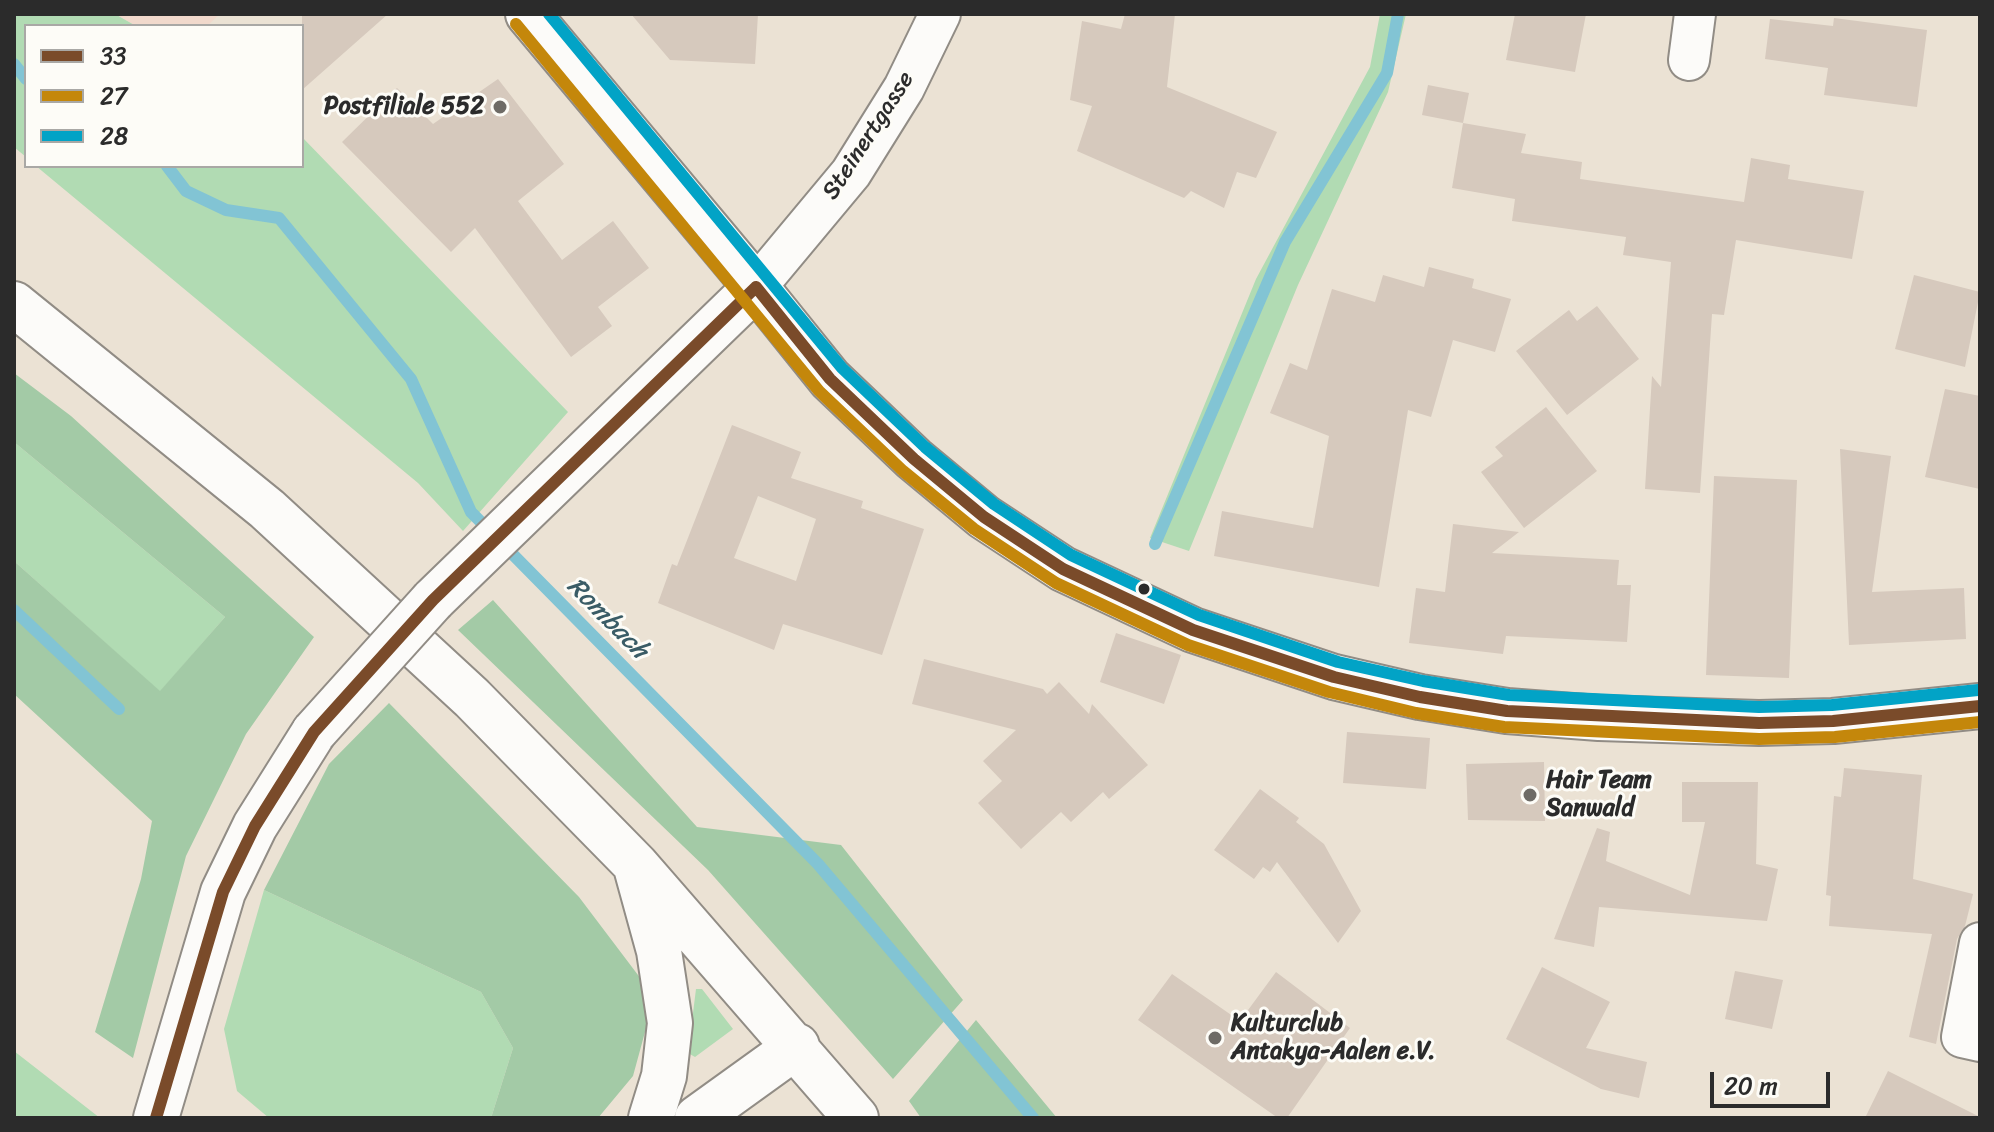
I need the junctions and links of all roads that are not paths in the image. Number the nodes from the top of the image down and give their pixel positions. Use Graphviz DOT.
graph roads {
  1 [pos="528,14"];
  2 [pos="940,14"];
  3 [pos="1695,14"];
  4 [pos="1689,60"];
  5 [pos="756,287"];
  6 [pos="14,304"];
  7 [pos="1980,706"];
  8 [pos="636,865"];
  9 [pos="1980,943"];
  10 [pos="1980,1041"];
  11 [pos="797,1046"];
  12 [pos="156,1118"];
  13 [pos="651,1118"];
  14 [pos="697,1118"];
  15 [pos="856,1118"];
  1 -- 5 [label="main road"];
  2 -- 5 [label="street, Steinertgasse"];
  3 -- 4 [label="street"];
  5 -- 7 [label="main road"];
  5 -- 12 [label="main road, bridge"];
  6 -- 8 [label="main road"];
  8 -- 11 [label="main road"];
  8 -- 13 [label="main road"];
  9 -- 10 [label="street"];
  11 -- 14 [label="main road"];
  11 -- 15 [label="main road"];
}
